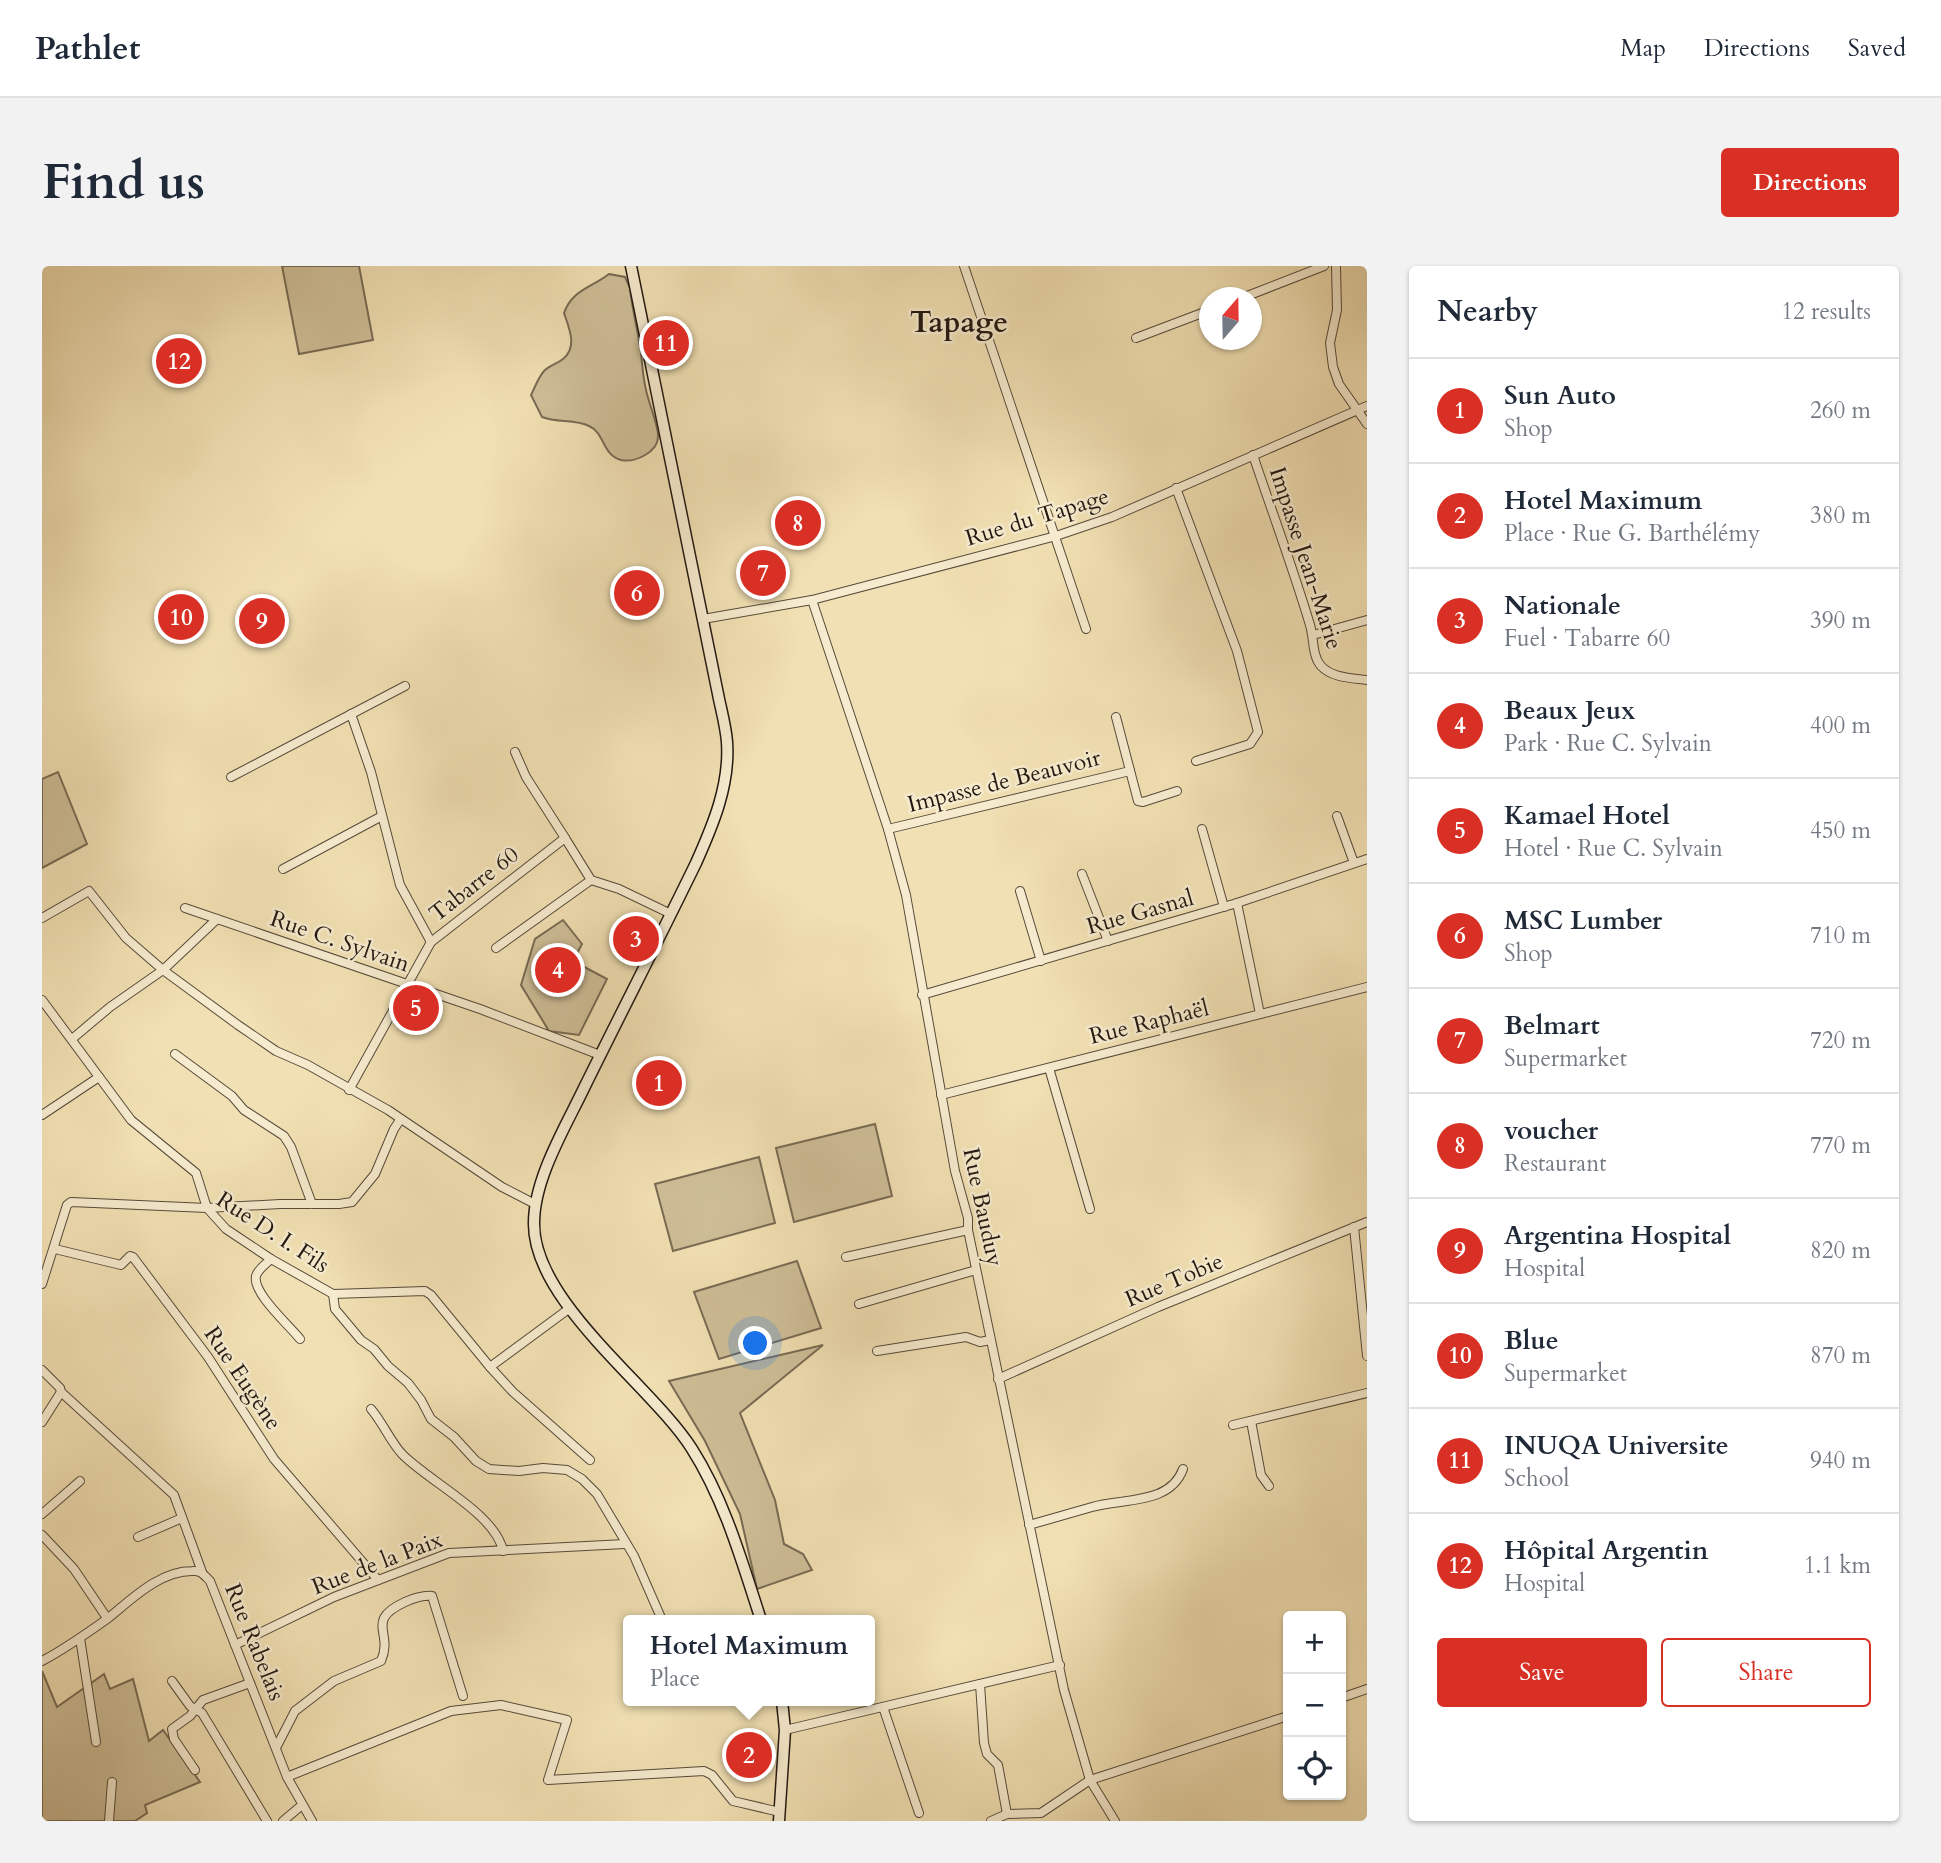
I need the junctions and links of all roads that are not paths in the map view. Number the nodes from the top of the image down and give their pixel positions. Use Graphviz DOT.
graph roads {
  1 [pos="631,266"];
  2 [pos="964,266"];
  3 [pos="1324,266"];
  4 [pos="1336,266"];
  5 [pos="1262,290"];
  6 [pos="1199,314"];
  7 [pos="1136,338"];
  8 [pos="1363,408"];
  9 [pos="1367,424"];
  10 [pos="1253,455"];
  11 [pos="1176,488"];
  12 [pos="1056,536"];
  13 [pos="812,600"];
  14 [pos="703,619"];
  15 [pos="1367,620"];
  16 [pos="1086,629"];
  17 [pos="1313,635"];
  18 [pos="1367,680"];
  19 [pos="405,687"];
  20 [pos="351,715"];
  21 [pos="1116,718"];
  22 [pos="515,752"];
  23 [pos="1196,761"];
  24 [pos="1130,771"];
  25 [pos="231,777"];
  26 [pos="1177,791"];
  27 [pos="382,816"];
  28 [pos="1337,816"];
  29 [pos="888,829"];
  30 [pos="1202,829"];
  31 [pos="565,838"];
  32 [pos="1367,859"];
  33 [pos="1354,863"];
  34 [pos="283,869"];
  35 [pos="1082,874"];
  36 [pos="591,880"];
  37 [pos="1020,891"];
  38 [pos="1237,903"];
  39 [pos="1224,907"];
  40 [pos="185,908"];
  41 [pos="671,914"];
  42 [pos="42,918"];
  43 [pos="217,919"];
  44 [pos="1108,941"];
  45 [pos="431,942"];
  46 [pos="496,948"];
  47 [pos="1041,961"];
  48 [pos="163,970"];
  49 [pos="407,985"];
  50 [pos="1367,986"];
  51 [pos="922,995"];
  52 [pos="42,1000"];
  53 [pos="1260,1014"];
  54 [pos="72,1039"];
  55 [pos="175,1054"];
  56 [pos="600,1055"];
  57 [pos="1049,1068"];
  58 [pos="99,1077"];
  59 [pos="349,1090"];
  60 [pos="941,1095"];
  61 [pos="42,1115"];
  62 [pos="400,1120"];
  63 [pos="312,1204"];
  64 [pos="535,1204"];
  65 [pos="207,1208"];
  66 [pos="1090,1209"];
  67 [pos="1367,1222"];
  68 [pos="1354,1227"];
  69 [pos="968,1230"];
  70 [pos="55,1249"];
  71 [pos="846,1257"];
  72 [pos="271,1259"];
  73 [pos="976,1270"];
  74 [pos="42,1284"];
  75 [pos="333,1294"];
  76 [pos="859,1304"];
  77 [pos="570,1308"];
  78 [pos="300,1339"];
  79 [pos="990,1340"];
  80 [pos="877,1351"];
  81 [pos="1367,1356"];
  82 [pos="490,1367"];
  83 [pos="42,1370"];
  84 [pos="998,1379"];
  85 [pos="61,1392"];
  86 [pos="1367,1393"];
  87 [pos="372,1409"];
  88 [pos="1251,1421"];
  89 [pos="42,1422"];
  90 [pos="1233,1425"];
  91 [pos="590,1460"];
  92 [pos="1184,1469"];
  93 [pos="80,1482"];
  94 [pos="1269,1486"];
  95 [pos="42,1514"];
  96 [pos="183,1518"];
  97 [pos="1029,1525"];
  98 [pos="42,1535"];
  99 [pos="138,1537"];
  100 [pos="625,1544"];
  101 [pos="503,1550"];
  102 [pos="202,1572"];
  103 [pos="378,1580"];
  104 [pos="660,1615"];
  105 [pos="759,1615"];
  106 [pos="107,1618"];
  107 [pos="80,1638"];
  108 [pos="235,1645"];
  109 [pos="42,1661"];
  110 [pos="1060,1665"];
  111 [pos="172,1681"];
  112 [pos="250,1683"];
  113 [pos="980,1684"];
  114 [pos="1367,1689"];
  115 [pos="463,1696"];
  116 [pos="1346,1696"];
  117 [pos="783,1706"];
  118 [pos="883,1707"];
  119 [pos="195,1709"];
  120 [pos="1283,1718"];
  121 [pos="785,1730"];
  122 [pos="96,1742"];
  123 [pos="277,1746"];
  124 [pos="195,1769"];
  125 [pos="287,1777"];
  126 [pos="1090,1780"];
  127 [pos="112,1782"];
  128 [pos="302,1805"];
  129 [pos="919,1813"];
  130 [pos="1007,1814"];
  131 [pos="780,1817"];
  132 [pos="1044,1817"];
  133 [pos="109,1821"];
  134 [pos="267,1821"];
  135 [pos="283,1821"];
  136 [pos="312,1821"];
  137 [pos="991,1821"];
  138 [pos="1115,1821"];
  1 -- 14 [label="main road"];
  2 -- 12 [label="street"];
  3 -- 5 [label="street"];
  4 -- 8 [label="street"];
  6 -- 7 [label="street"];
  8 -- 9 [label="street"];
  8 -- 10 [label="street, Rue du Tapage"];
  10 -- 11 [label="street, Rue du Tapage"];
  10 -- 17 [label="street, Impasse Jean-Marie"];
  11 -- 12 [label="street, Rue du Tapage"];
  11 -- 23 [label="street"];
  12 -- 13 [label="street, Rue du Tapage"];
  12 -- 16 [label="street"];
  13 -- 14 [label="street, Rue du Tapage"];
  13 -- 29 [label="street, Rue Bauduy"];
  14 -- 41 [label="main road"];
  15 -- 17 [label="street"];
  17 -- 18 [label="street, Impasse Jean-Marie"];
  19 -- 20 [label="street"];
  20 -- 25 [label="street"];
  20 -- 27 [label="street"];
  21 -- 24 [label="street"];
  22 -- 31 [label="street"];
  24 -- 26 [label="street"];
  24 -- 29 [label="street, Impasse de Beauvoir"];
  27 -- 34 [label="street"];
  27 -- 45 [label="street"];
  28 -- 33 [label="street"];
  29 -- 51 [label="street, Rue Bauduy"];
  30 -- 39 [label="street"];
  31 -- 36 [label="street"];
  31 -- 45 [label="street, Tabarre 60"];
  32 -- 33 [label="street, Rue Gasnal"];
  33 -- 38 [label="street, Rue Gasnal"];
  35 -- 44 [label="street"];
  36 -- 41 [label="street"];
  36 -- 46 [label="street"];
  37 -- 47 [label="street"];
  38 -- 39 [label="street, Rue Gasnal"];
  38 -- 53 [label="street"];
  39 -- 44 [label="street, Rue Gasnal"];
  40 -- 43 [label="street, Rue C. Sylvain"];
  41 -- 56 [label="main road"];
  42 -- 48 [label="street"];
  43 -- 48 [label="street"];
  43 -- 49 [label="street, Rue C. Sylvain"];
  44 -- 47 [label="street, Rue Gasnal"];
  45 -- 49 [label="street, Tabarre 60"];
  47 -- 51 [label="street, Rue Gasnal"];
  48 -- 54 [label="street"];
  48 -- 59 [label="street"];
  49 -- 56 [label="street, Rue C. Sylvain"];
  49 -- 59 [label="street, Tabarre 60"];
  50 -- 53 [label="street, Rue Raphaël"];
  51 -- 60 [label="street, Rue Bauduy"];
  52 -- 54 [label="street"];
  53 -- 57 [label="street, Rue Raphaël"];
  54 -- 58 [label="street"];
  55 -- 63 [label="street"];
  56 -- 64 [label="main road"];
  57 -- 60 [label="street, Rue Raphaël"];
  57 -- 66 [label="street"];
  58 -- 61 [label="street"];
  58 -- 65 [label="street"];
  59 -- 62 [label="street"];
  60 -- 69 [label="street, Rue Bauduy"];
  62 -- 63 [label="street"];
  62 -- 64 [label="street"];
  63 -- 65 [label="street"];
  64 -- 77 [label="main road"];
  65 -- 70 [label="street, Rue D. I. Fils"];
  65 -- 72 [label="street, Rue D. I. Fils"];
  67 -- 68 [label="street, Rue Tobie"];
  68 -- 81 [label="street"];
  68 -- 84 [label="street, Rue Tobie"];
  69 -- 71 [label="street"];
  69 -- 73 [label="street, Rue Bauduy"];
  70 -- 74 [label="street"];
  70 -- 103 [label="street, Rue Eugène"];
  72 -- 75 [label="street, Rue D. I. Fils"];
  72 -- 78 [label="street"];
  73 -- 76 [label="street"];
  73 -- 79 [label="street, Rue Bauduy"];
  75 -- 82 [label="street, Rue D. I. Fils"];
  75 -- 100 [label="street"];
  77 -- 82 [label="street"];
  77 -- 105 [label="main road"];
  79 -- 80 [label="street"];
  79 -- 84 [label="street, Rue Bauduy"];
  82 -- 91 [label="street"];
  83 -- 85 [label="street"];
  84 -- 97 [label="street, Rue Bauduy"];
  85 -- 89 [label="street"];
  85 -- 96 [label="street"];
  86 -- 88 [label="street"];
  87 -- 101 [label="street"];
  88 -- 90 [label="street"];
  88 -- 94 [label="street"];
  92 -- 97 [label="street"];
  93 -- 95 [label="street"];
  96 -- 99 [label="street"];
  96 -- 102 [label="street"];
  97 -- 110 [label="street, Rue Bauduy"];
  98 -- 106 [label="street"];
  100 -- 101 [label="street, Rue de la Paix"];
  100 -- 104 [label="street"];
  101 -- 103 [label="street, Rue de la Paix"];
  102 -- 106 [label="street, Rue Rabelais"];
  102 -- 108 [label="street, Rue Rabelais"];
  103 -- 108 [label="street, Rue de la Paix"];
  106 -- 107 [label="street, Rue Rabelais"];
  107 -- 109 [label="street, Rue Rabelais"];
  107 -- 122 [label="street"];
  108 -- 112 [label="street, Rue Rabelais"];
  110 -- 113 [label="street"];
  110 -- 126 [label="street, Rue Bauduy"];
  111 -- 119 [label="street"];
  112 -- 119 [label="street"];
  112 -- 123 [label="street, Rue Rabelais"];
  113 -- 118 [label="street"];
  113 -- 130 [label="street"];
  114 -- 116 [label="street"];
  115 -- 123 [label="street"];
  117 -- 121 [label="main road"];
  118 -- 121 [label="street"];
  118 -- 129 [label="street"];
  119 -- 124 [label="street"];
  119 -- 134 [label="street"];
  120 -- 126 [label="street"];
  121 -- 131 [label="main road"];
  123 -- 125 [label="street, Rue Rabelais"];
  125 -- 128 [label="street, Rue Rabelais"];
  125 -- 131 [label="street"];
  126 -- 132 [label="street"];
  126 -- 138 [label="street, Rue Bauduy"];
  127 -- 133 [label="street"];
  128 -- 135 [label="street"];
  128 -- 136 [label="street, Rue Rabelais"];
  130 -- 132 [label="street"];
  130 -- 137 [label="street"];
}
